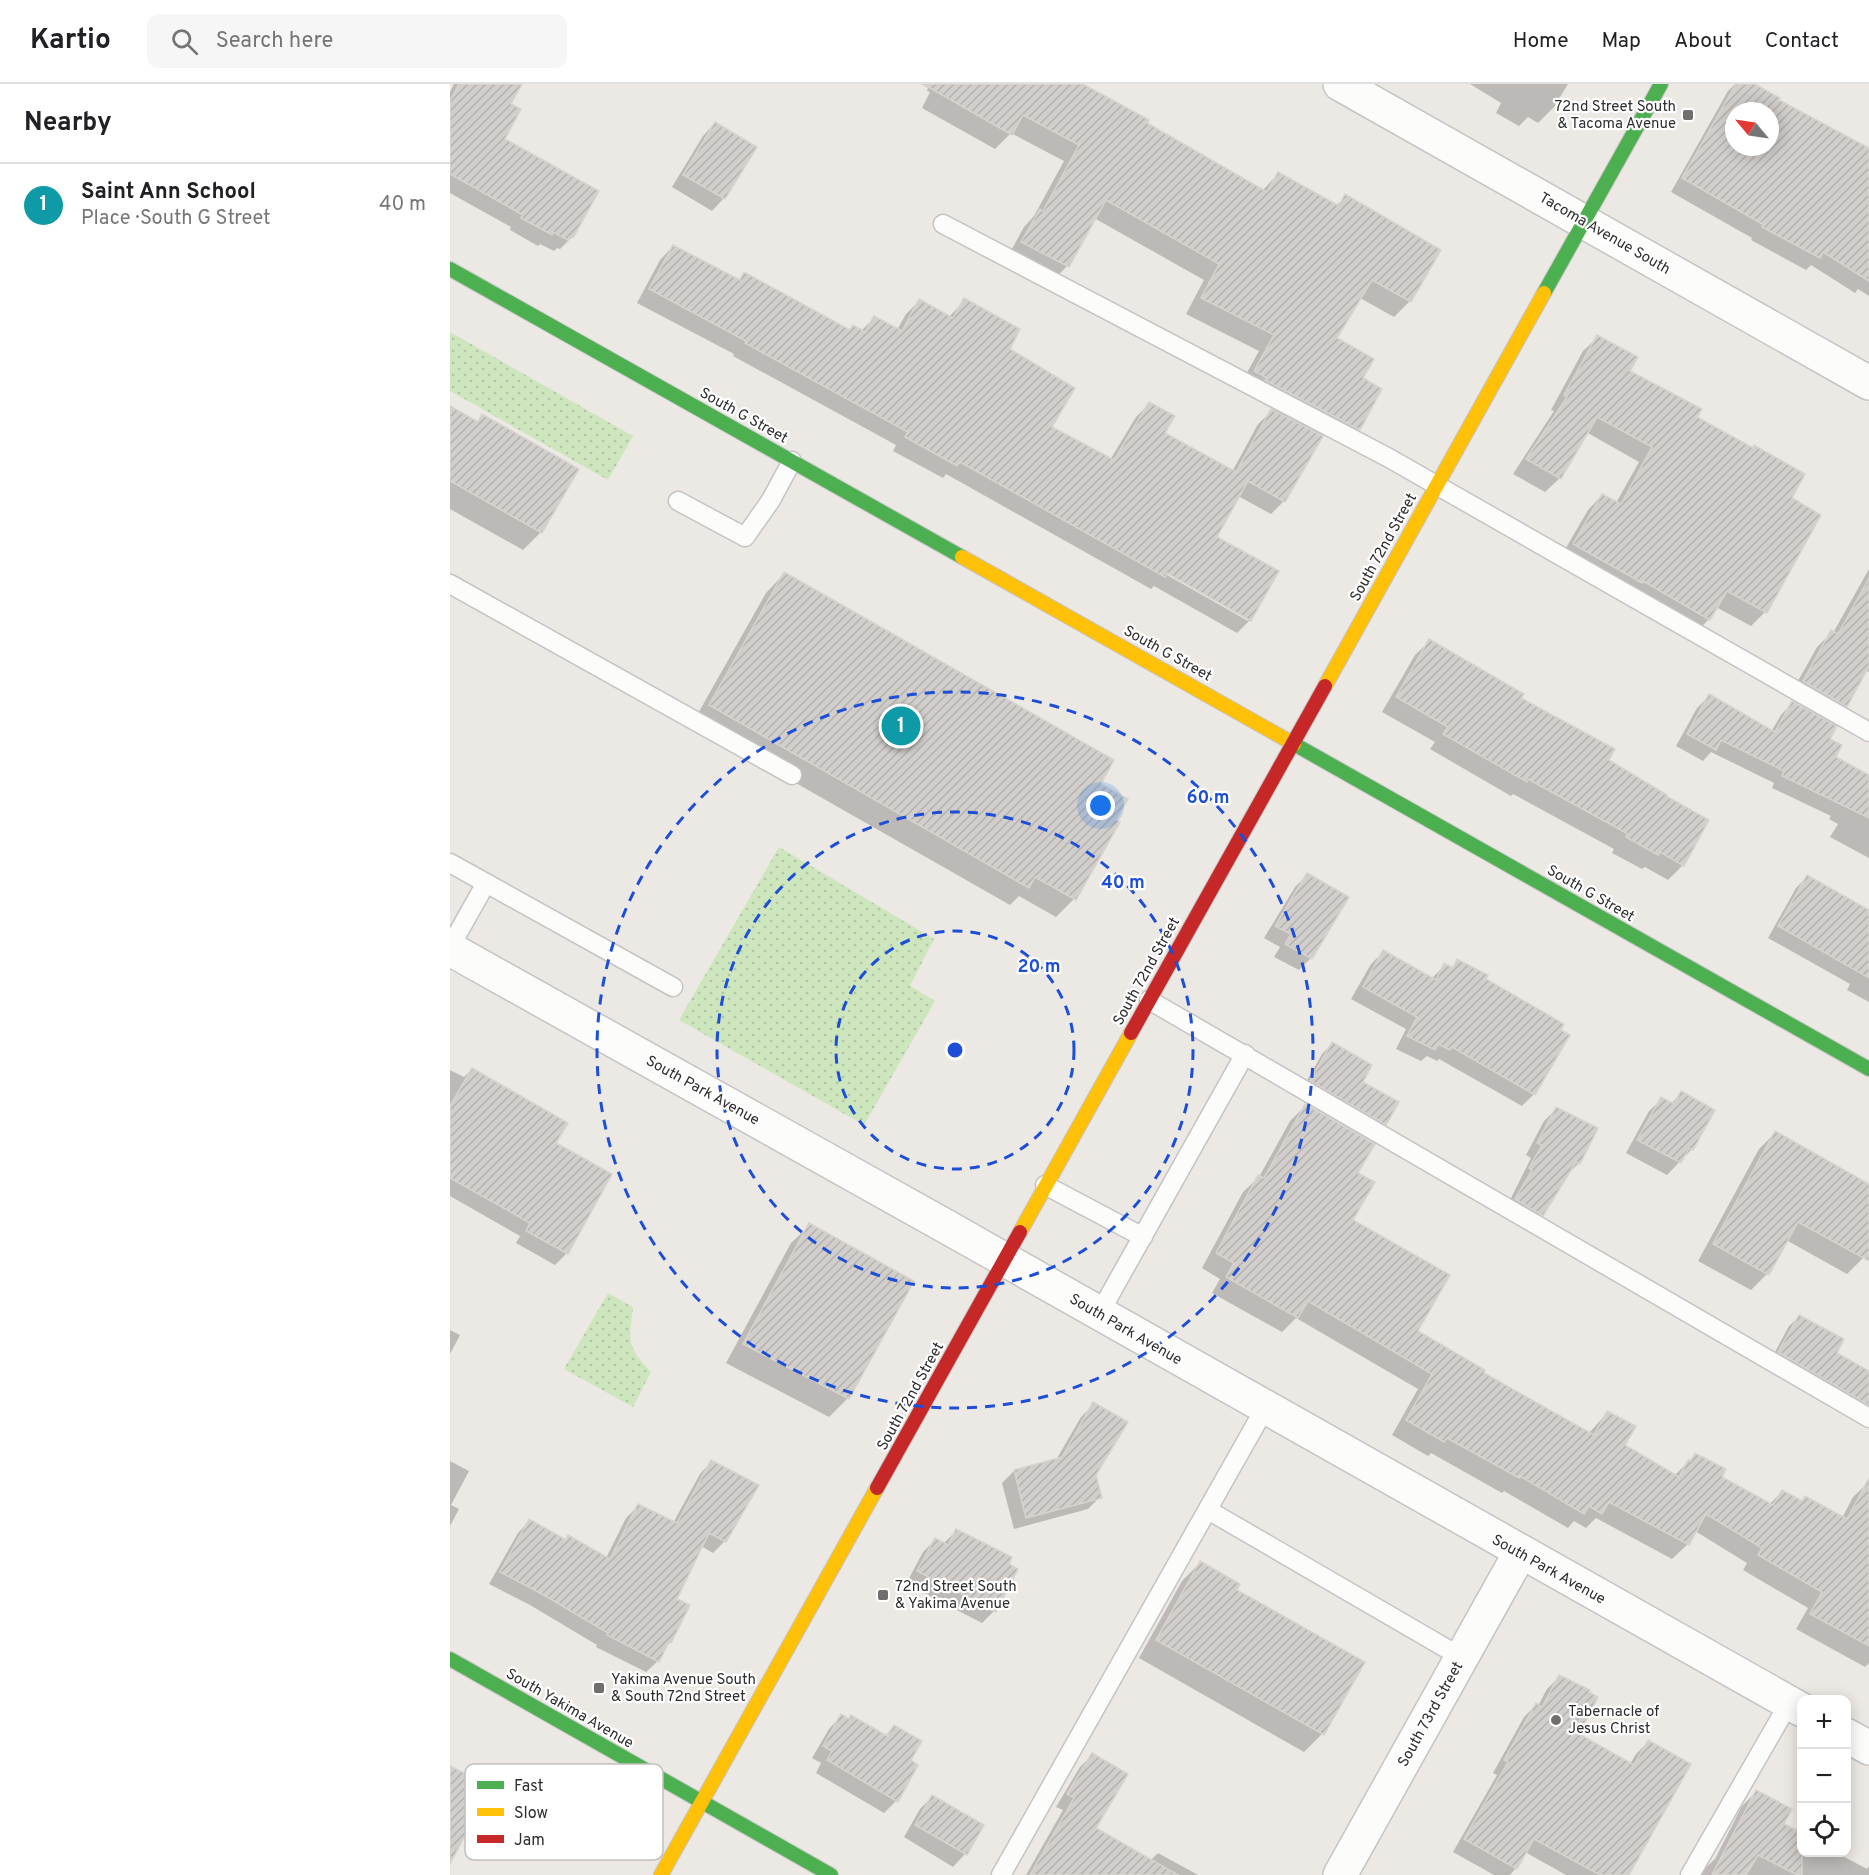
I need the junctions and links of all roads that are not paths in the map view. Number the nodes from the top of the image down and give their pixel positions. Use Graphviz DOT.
graph roads {
  1 [pos="1340,84"];
  2 [pos="1661,84"];
  3 [pos="1584,221"];
  4 [pos="943,224"];
  5 [pos="450,269"];
  6 [pos="1869,383"];
  7 [pos="792,461"];
  8 [pos="1437,485"];
  9 [pos="678,501"];
  10 [pos="450,584"];
  11 [pos="1869,732"];
  12 [pos="1293,742"];
  13 [pos="792,775"];
  14 [pos="450,863"];
  15 [pos="486,883"];
  16 [pos="450,948"];
  17 [pos="673,987"];
  18 [pos="1149,999"];
  19 [pos="1245,1054"];
  20 [pos="1869,1069"];
  21 [pos="1046,1185"];
  22 [pos="1143,1237"];
  23 [pos="1004,1260"];
  24 [pos="1099,1314"];
  25 [pos="1264,1408"];
  26 [pos="1869,1418"];
  27 [pos="1208,1510"];
  28 [pos="1520,1553"];
  29 [pos="1461,1658"];
  30 [pos="450,1659"];
  31 [pos="1795,1707"];
  32 [pos="1851,1739"];
  33 [pos="1869,1748"];
  34 [pos="635,1764"];
  35 [pos="663,1780"];
  36 [pos="702,1802"];
  37 [pos="661,1875"];
  38 [pos="831,1875"];
  39 [pos="1001,1875"];
  40 [pos="1340,1875"];
  41 [pos="1690,1875"];
  1 -- 3 [label="street, Tacoma Avenue South"];
  2 -- 3 [label="main road, South 72nd Street"];
  3 -- 6 [label="street, Tacoma Avenue South"];
  3 -- 8 [label="main road, South 72nd Street"];
  4 -- 8 [label="lane"];
  5 -- 7 [label="main road, South G Street"];
  7 -- 9 [label="lane"];
  7 -- 12 [label="main road, South G Street"];
  8 -- 11 [label="lane"];
  8 -- 12 [label="main road, South 72nd Street"];
  10 -- 13 [label="lane"];
  12 -- 18 [label="main road, South 72nd Street"];
  12 -- 20 [label="main road, South G Street"];
  14 -- 15 [label="lane"];
  15 -- 16 [label="lane"];
  15 -- 17 [label="lane"];
  16 -- 23 [label="street, South Park Avenue"];
  18 -- 19 [label="lane"];
  18 -- 21 [label="main road, South 72nd Street"];
  19 -- 22 [label="lane"];
  19 -- 26 [label="lane"];
  21 -- 22 [label="lane"];
  21 -- 23 [label="main road, South 72nd Street"];
  22 -- 24 [label="lane"];
  23 -- 24 [label="street, South Park Avenue"];
  23 -- 36 [label="main road, South 72nd Street"];
  24 -- 25 [label="street, South Park Avenue"];
  25 -- 27 [label="lane"];
  25 -- 28 [label="street, South Park Avenue"];
  27 -- 29 [label="lane"];
  27 -- 39 [label="lane"];
  28 -- 29 [label="street, South 73rd Street"];
  28 -- 31 [label="street, South Park Avenue"];
  29 -- 40 [label="street, South 73rd Street"];
  30 -- 34 [label="main road, South Yakima Avenue"];
  31 -- 41 [label="lane"];
  32 -- 33 [label="street"];
  35 -- 36 [label="main road, South Yakima Avenue"];
  36 -- 37 [label="main road, South 72nd Street"];
  36 -- 38 [label="main road, South Yakima Avenue"];
}
